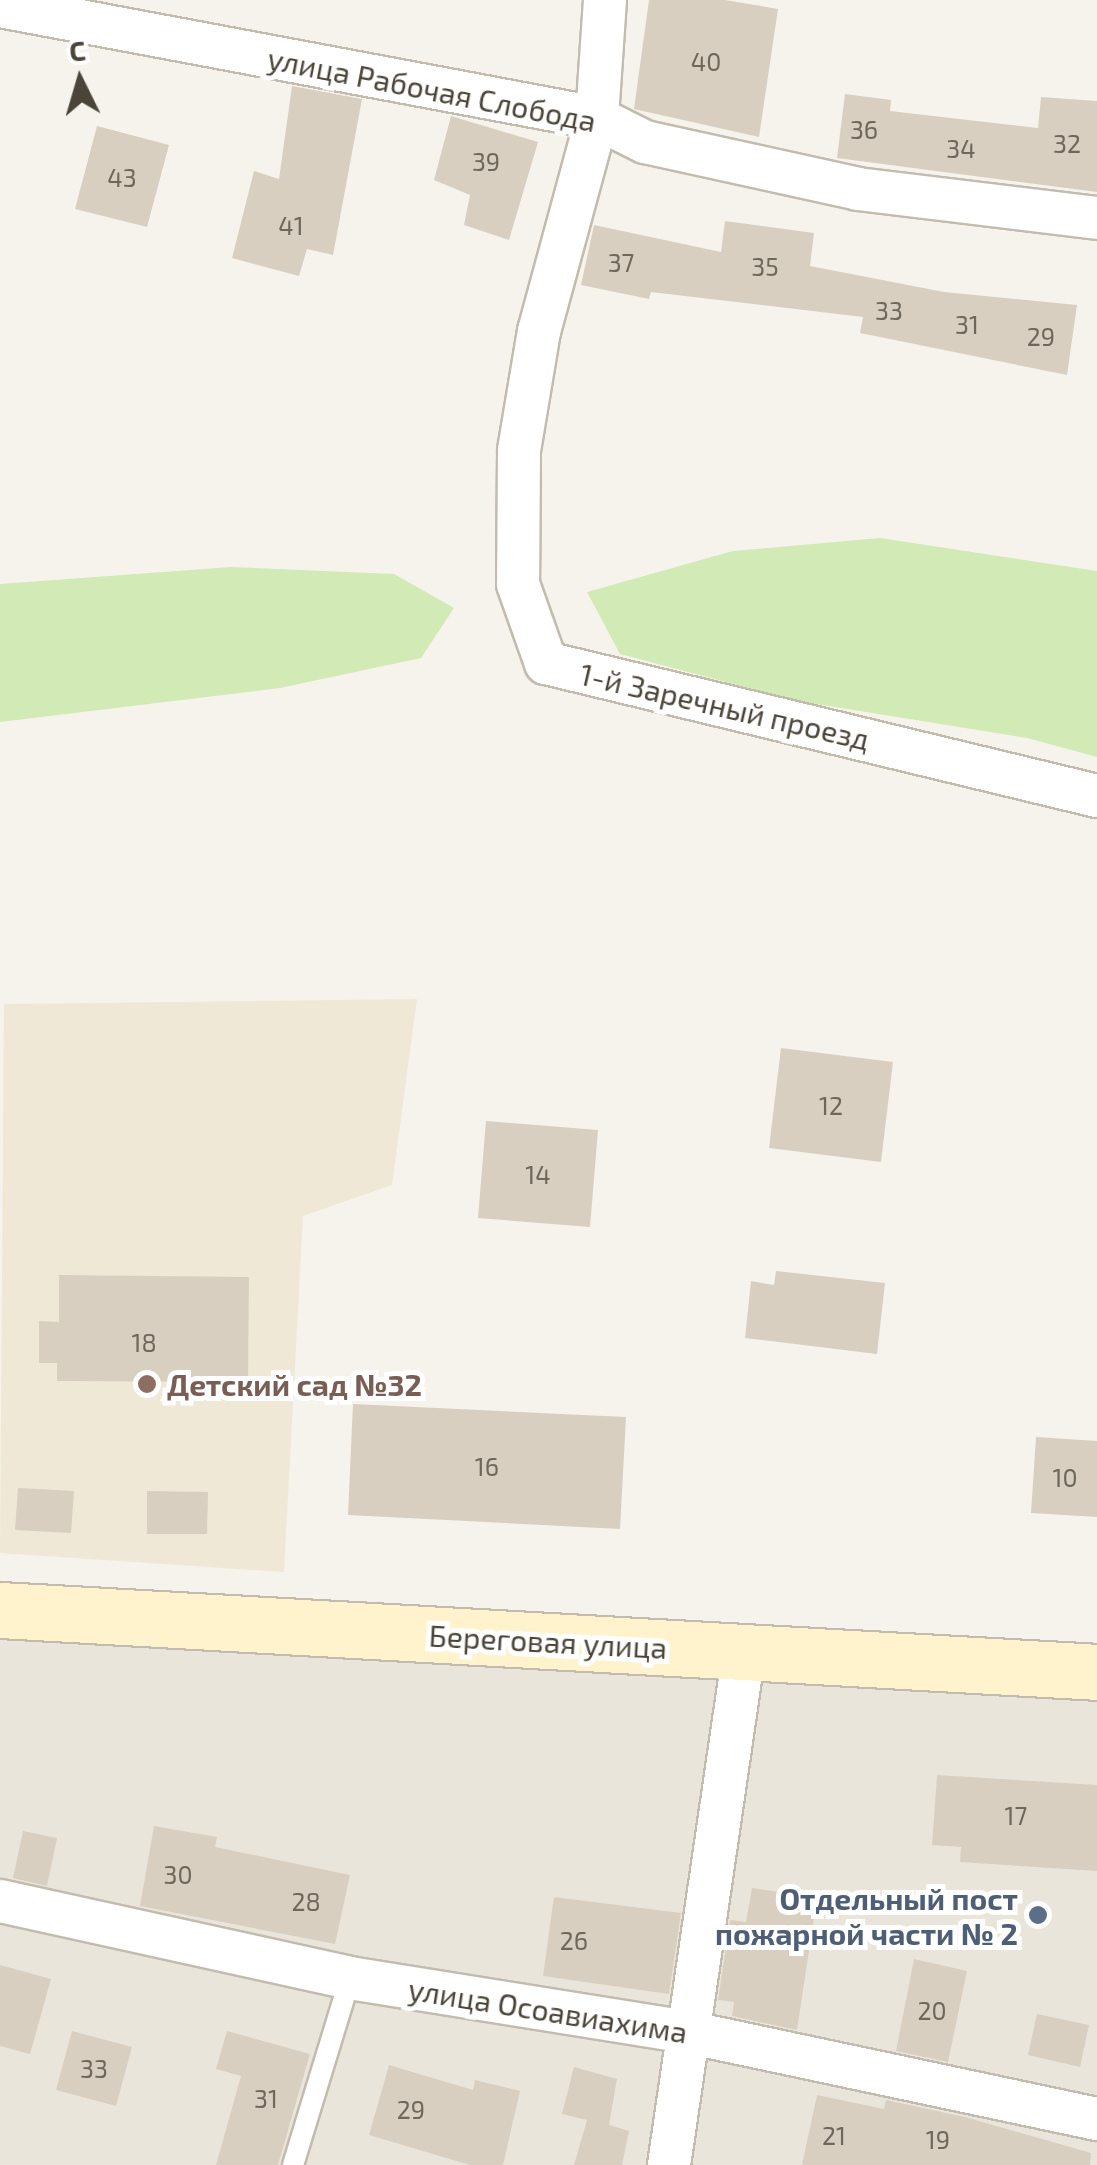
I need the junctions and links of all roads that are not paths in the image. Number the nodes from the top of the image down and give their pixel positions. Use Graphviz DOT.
graph roads {
  1 [pos="605,0"];
  2 [pos="0,6"];
  3 [pos="597,118"];
  4 [pos="1097,218"];
  5 [pos="1097,796"];
  6 [pos="0,1610"];
  7 [pos="744,1652"];
  8 [pos="1097,1672"];
  9 [pos="0,1901"];
  10 [pos="350,1978"];
  11 [pos="692,2032"];
  12 [pos="1097,2118"];
  13 [pos="293,2165"];
  14 [pos="669,2165"];
  1 -- 3 [label="street, 1-й Заречный проезд"];
  2 -- 3 [label="street, улица Рабочая Слобода"];
  3 -- 4 [label="street, улица Рабочая Слобода"];
  3 -- 5 [label="street, 1-й Заречный проезд"];
  6 -- 7 [label="main road, Береговая улица"];
  7 -- 8 [label="main road, Береговая улица"];
  7 -- 11 [label="street"];
  9 -- 10 [label="street, улица Осоавиахима"];
  10 -- 11 [label="street, улица Осоавиахима"];
  10 -- 13 [label="lane"];
  11 -- 12 [label="street, улица Осоавиахима"];
  11 -- 14 [label="street"];
}
